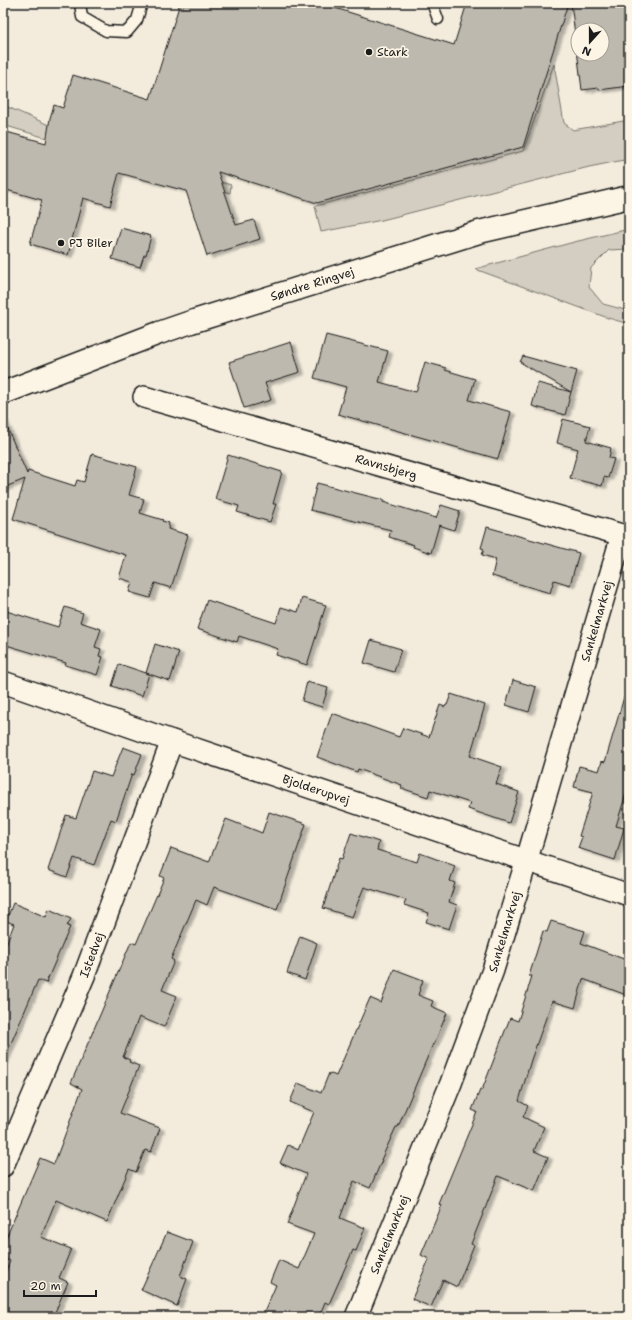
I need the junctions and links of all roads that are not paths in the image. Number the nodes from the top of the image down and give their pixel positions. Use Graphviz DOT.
graph roads {
  1 [pos="80,3"];
  2 [pos="142,3"];
  3 [pos="432,3"];
  4 [pos="438,19"];
  5 [pos="629,197"];
  6 [pos="3,393"];
  7 [pos="144,397"];
  8 [pos="625,536"];
  9 [pos="3,682"];
  10 [pos="172,741"];
  11 [pos="527,859"];
  12 [pos="629,895"];
  13 [pos="3,1166"];
  14 [pos="356,1317"];
  1 -- 2 [label="lane"];
  3 -- 4 [label="lane"];
  5 -- 6 [label="main road, Søndre Ringvej"];
  7 -- 8 [label="street, Ravnsbjerg"];
  8 -- 11 [label="street, Sankelmarkvej"];
  9 -- 10 [label="street, Bjolderupvej"];
  10 -- 11 [label="street, Bjolderupvej"];
  10 -- 13 [label="street, Istedvej"];
  11 -- 12 [label="street, Bjolderupvej"];
  11 -- 14 [label="street, Sankelmarkvej"];
}
